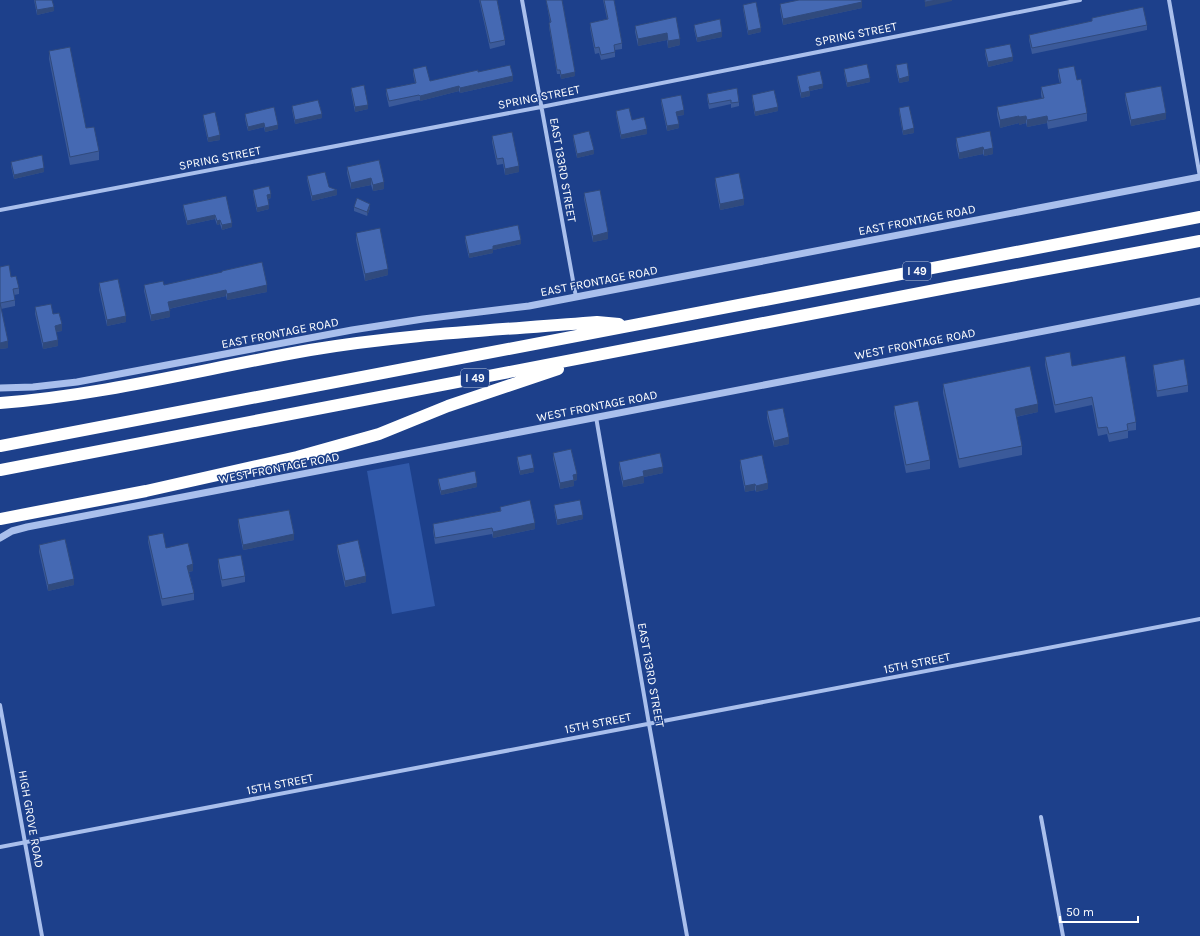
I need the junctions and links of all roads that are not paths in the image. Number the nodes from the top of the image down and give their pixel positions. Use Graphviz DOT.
graph roads {
  1 [pos="522,0"];
  2 [pos="1080,0"];
  3 [pos="1168,0"];
  4 [pos="541,107"];
  5 [pos="1200,177"];
  6 [pos="0,210"];
  7 [pos="1200,217"];
  8 [pos="1200,241"];
  9 [pos="576,296"];
  10 [pos="1200,301"];
  11 [pos="634,326"];
  12 [pos="606,353"];
  13 [pos="0,388"];
  14 [pos="0,403"];
  15 [pos="596,417"];
  16 [pos="0,446"];
  17 [pos="0,470"];
  18 [pos="0,519"];
  19 [pos="0,538"];
  20 [pos="1200,619"];
  21 [pos="0,706"];
  22 [pos="649,724"];
  23 [pos="1041,817"];
  24 [pos="25,843"];
  25 [pos="0,847"];
  26 [pos="42,936"];
  27 [pos="687,936"];
  28 [pos="1063,936"];
  1 -- 4 [label="street, EAST 133RD STREET"];
  2 -- 4 [label="street, SPRING STREET"];
  3 -- 5 [label="street"];
  4 -- 6 [label="street, SPRING STREET"];
  4 -- 9 [label="street, EAST 133RD STREET"];
  5 -- 9 [label="street, EAST FRONTAGE ROAD"];
  7 -- 11 [label="highway, I 49"];
  8 -- 12 [label="highway, I 49"];
  9 -- 13 [label="street, EAST FRONTAGE ROAD"];
  10 -- 15 [label="street, WEST FRONTAGE ROAD"];
  11 -- 14 [label="highway"];
  11 -- 16 [label="highway, I 49"];
  12 -- 17 [label="highway, I 49"];
  12 -- 18 [label="highway"];
  15 -- 19 [label="street, WEST FRONTAGE ROAD"];
  15 -- 22 [label="street, EAST 133RD STREET"];
  20 -- 22 [label="street, 15TH STREET"];
  21 -- 24 [label="street, HIGH GROVE ROAD"];
  22 -- 24 [label="street, 15TH STREET"];
  22 -- 27 [label="street, EAST 133RD STREET"];
  23 -- 28 [label="street"];
  24 -- 25 [label="street, 15TH STREET"];
  24 -- 26 [label="street, HIGH GROVE ROAD"];
}
